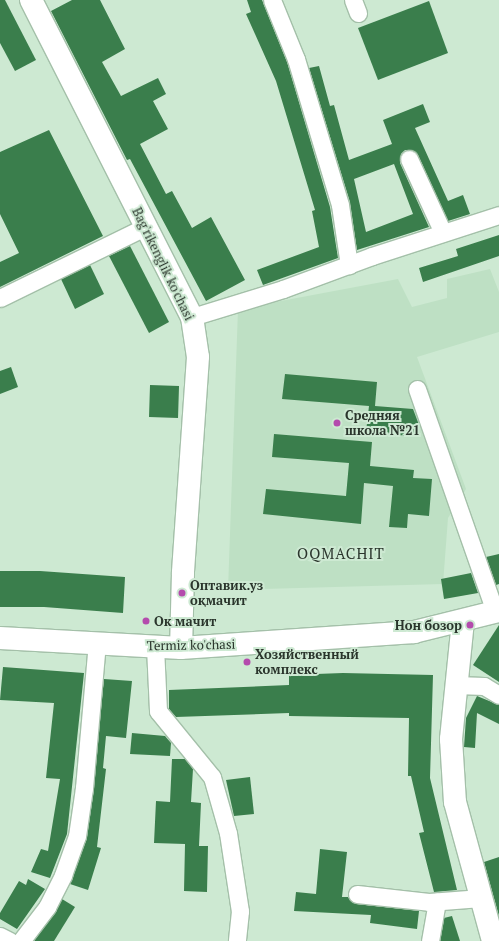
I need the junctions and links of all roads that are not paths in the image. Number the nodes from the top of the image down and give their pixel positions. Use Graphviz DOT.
graph roads {
  1 [pos="31,0"];
  2 [pos="272,0"];
  3 [pos="409,159"];
  4 [pos="499,215"];
  5 [pos="145,227"];
  6 [pos="443,233"];
  7 [pos="349,265"];
  8 [pos="0,298"];
  9 [pos="192,317"];
  10 [pos="417,389"];
  11 [pos="497,611"];
  12 [pos="463,621"];
  13 [pos="0,638"];
  14 [pos="97,643"];
  15 [pos="155,647"];
  16 [pos="181,648"];
  17 [pos="456,685"];
  18 [pos="499,695"];
  19 [pos="357,894"];
  20 [pos="480,898"];
  21 [pos="437,902"];
  22 [pos="0,936"];
  23 [pos="10,941"];
  24 [pos="21,941"];
  25 [pos="237,941"];
  26 [pos="430,941"];
  27 [pos="493,941"];
  1 -- 5 [label="main road, Bag'rikenglik ko'chasi"];
  2 -- 7 [label="street"];
  3 -- 6 [label="street"];
  4 -- 6 [label="street"];
  5 -- 8 [label="street"];
  5 -- 9 [label="main road, Bag'rikenglik ko'chasi"];
  6 -- 7 [label="street"];
  7 -- 9 [label="street"];
  9 -- 16 [label="main road, Bag'rikenglik ko'chasi"];
  10 -- 11 [label="street"];
  11 -- 12 [label="main road, Termiz ko'chasi"];
  12 -- 16 [label="main road, Termiz ko'chasi"];
  12 -- 17 [label="main road"];
  13 -- 14 [label="main road, Termiz ko'chasi"];
  14 -- 15 [label="main road, Termiz ko'chasi"];
  14 -- 24 [label="street"];
  15 -- 16 [label="main road, Termiz ko'chasi"];
  15 -- 25 [label="street"];
  17 -- 18 [label="street"];
  17 -- 20 [label="main road"];
  19 -- 21 [label="street"];
  20 -- 21 [label="street"];
  20 -- 27 [label="main road"];
  21 -- 26 [label="street"];
  22 -- 23 [label="street"];
}
